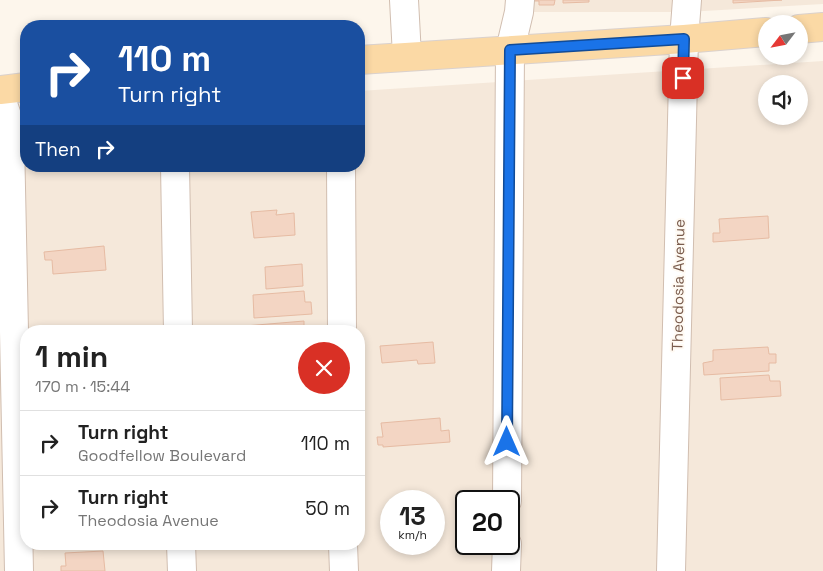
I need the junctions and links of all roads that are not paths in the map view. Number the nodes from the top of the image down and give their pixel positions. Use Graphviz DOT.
graph roads {
  1 [pos="404,0"];
  2 [pos="520,0"];
  3 [pos="687,0"];
  4 [pos="823,27"];
  5 [pos="808,28"];
  6 [pos="758,33"];
  7 [pos="684,39"];
  8 [pos="510,50"];
  9 [pos="406,56"];
  10 [pos="365,59"];
  11 [pos="20,88"];
  12 [pos="0,90"];
  13 [pos="0,95"];
  14 [pos="175,172"];
  15 [pos="342,172"];
  16 [pos="178,325"];
  17 [pos="342,325"];
  18 [pos="507,490"];
  19 [pos="181,550"];
  20 [pos="344,550"];
  21 [pos="506,555"];
  22 [pos="19,571"];
  23 [pos="182,571"];
  24 [pos="344,571"];
  25 [pos="506,571"];
  26 [pos="671,571"];
  1 -- 9 [label="street"];
  2 -- 8 [label="street"];
  3 -- 7 [label="street, Theodosia Avenue"];
  4 -- 5 [label="main road"];
  6 -- 7 [label="main road"];
  7 -- 8 [label="main road"];
  7 -- 26 [label="street, Theodosia Avenue"];
  8 -- 9 [label="main road"];
  8 -- 18 [label="street"];
  9 -- 10 [label="main road"];
  11 -- 12 [label="main road"];
  13 -- 22 [label="street"];
  14 -- 16 [label="street"];
  15 -- 17 [label="street"];
  19 -- 23 [label="street"];
  20 -- 24 [label="street"];
  21 -- 25 [label="street"];
}
